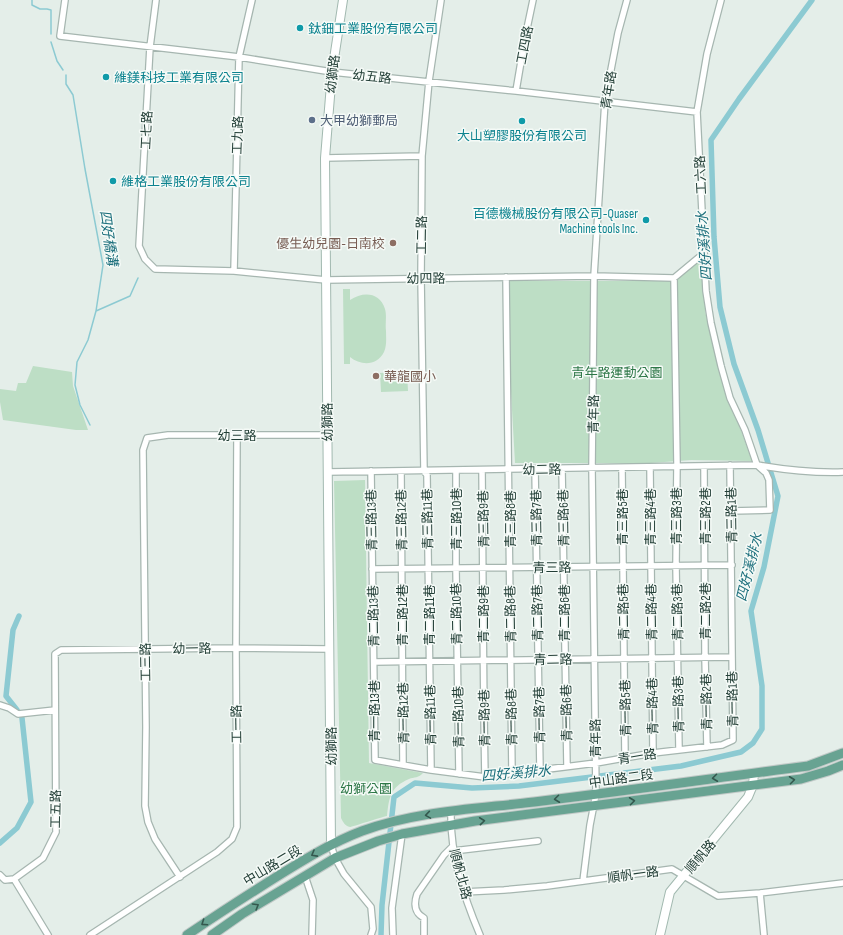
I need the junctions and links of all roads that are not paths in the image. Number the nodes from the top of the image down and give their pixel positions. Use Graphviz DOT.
graph roads {
  1 [pos="65,0"];
  2 [pos="156,0"];
  3 [pos="252,0"];
  4 [pos="343,0"];
  5 [pos="441,0"];
  6 [pos="533,0"];
  7 [pos="627,0"];
  8 [pos="721,0"];
  9 [pos="150,46"];
  10 [pos="239,57"];
  11 [pos="332,72"];
  12 [pos="429,81"];
  13 [pos="516,90"];
  14 [pos="606,101"];
  15 [pos="697,112"];
  16 [pos="422,156"];
  17 [pos="325,158"];
  18 [pos="704,254"];
  19 [pos="144,259"];
  20 [pos="234,271"];
  21 [pos="594,276"];
  22 [pos="506,277"];
  23 [pos="421,278"];
  24 [pos="674,278"];
  25 [pos="326,280"];
  26 [pos="237,435"];
  27 [pos="328,436"];
  28 [pos="147,438"];
  29 [pos="730,465"];
  30 [pos="757,465"];
  31 [pos="704,466"];
  32 [pos="650,467"];
  33 [pos="677,467"];
  34 [pos="592,468"];
  35 [pos="622,468"];
  36 [pos="535,469"];
  37 [pos="562,469"];
  38 [pos="456,470"];
  39 [pos="482,470"];
  40 [pos="509,470"];
  41 [pos="371,471"];
  42 [pos="401,471"];
  43 [pos="424,471"];
  44 [pos="328,472"];
  45 [pos="843,472"];
  46 [pos="731,511"];
  47 [pos="732,565"];
  48 [pos="594,566"];
  49 [pos="650,566"];
  50 [pos="676,566"];
  51 [pos="705,566"];
  52 [pos="564,567"];
  53 [pos="623,567"];
  54 [pos="483,568"];
  55 [pos="510,568"];
  56 [pos="537,568"];
  57 [pos="402,569"];
  58 [pos="428,569"];
  59 [pos="456,569"];
  60 [pos="372,570"];
  61 [pos="236,648"];
  62 [pos="145,649"];
  63 [pos="330,649"];
  64 [pos="55,654"];
  65 [pos="678,657"];
  66 [pos="705,657"];
  67 [pos="732,657"];
  68 [pos="594,658"];
  69 [pos="624,658"];
  70 [pos="651,658"];
  71 [pos="483,659"];
  72 [pos="538,659"];
  73 [pos="564,659"];
  74 [pos="457,660"];
  75 [pos="511,660"];
  76 [pos="402,661"];
  77 [pos="429,661"];
  78 [pos="374,662"];
  79 [pos="0,705"];
  80 [pos="55,710"];
  81 [pos="733,740"];
  82 [pos="707,747"];
  83 [pos="679,750"];
  84 [pos="652,753"];
  85 [pos="843,753"];
  86 [pos="625,757"];
  87 [pos="375,760"];
  88 [pos="596,763"];
  89 [pos="403,765"];
  90 [pos="843,765"];
  91 [pos="567,766"];
  92 [pos="431,770"];
  93 [pos="540,770"];
  94 [pos="754,773"];
  95 [pos="459,774"];
  96 [pos="512,774"];
  97 [pos="485,777"];
  98 [pos="753,785"];
  99 [pos="596,794"];
  100 [pos="593,805"];
  101 [pos="451,811"];
  102 [pos="451,825"];
  103 [pos="402,834"];
  104 [pos="538,841"];
  105 [pos="331,845"];
  106 [pos="453,849"];
  107 [pos="336,858"];
  108 [pos="0,875"];
  109 [pos="305,876"];
  110 [pos="683,876"];
  111 [pos="180,877"];
  112 [pos="14,879"];
  113 [pos="583,881"];
  114 [pos="843,883"];
  115 [pos="464,892"];
  116 [pos="760,893"];
  117 [pos="48,935"];
  118 [pos="90,935"];
  119 [pos="187,935"];
  120 [pos="212,935"];
  121 [pos="312,935"];
  122 [pos="371,935"];
  123 [pos="393,935"];
  124 [pos="424,935"];
  125 [pos="480,935"];
  126 [pos="660,935"];
  127 [pos="764,935"];
  1 -- 9 [label="street, 幼五路"];
  2 -- 9 [label="street, 工七路"];
  3 -- 10 [label="street, 工九路"];
  4 -- 11 [label="street, 幼獅路"];
  5 -- 12 [label="street, 工二路"];
  6 -- 13 [label="street, 工四路"];
  7 -- 14 [label="street, 青年路"];
  8 -- 15 [label="street, 工六路"];
  9 -- 10 [label="street, 幼五路"];
  9 -- 19 [label="street, 工七路"];
  10 -- 11 [label="street, 幼五路"];
  10 -- 20 [label="street, 工九路"];
  11 -- 12 [label="street, 幼五路"];
  11 -- 17 [label="street, 幼獅路"];
  12 -- 13 [label="street, 幼五路"];
  12 -- 16 [label="street, 工二路"];
  13 -- 14 [label="street, 幼五路"];
  14 -- 15 [label="street, 幼五路"];
  14 -- 21 [label="street, 青年路"];
  15 -- 18 [label="street, 工六路"];
  16 -- 17 [label="street"];
  16 -- 23 [label="street, 工二路"];
  17 -- 25 [label="street, 幼獅路"];
  18 -- 24 [label="street"];
  18 -- 30 [label="street, 工六路"];
  19 -- 20 [label="street, 幼四路"];
  20 -- 25 [label="street, 幼四路"];
  21 -- 22 [label="street, 幼四路"];
  21 -- 24 [label="street, 幼四路"];
  21 -- 34 [label="street, 青年路"];
  22 -- 23 [label="street, 幼四路"];
  22 -- 40 [label="street, 青三路8巷"];
  23 -- 25 [label="street, 幼四路"];
  23 -- 43 [label="street, 工二路"];
  24 -- 33 [label="street, 青三路3巷"];
  25 -- 27 [label="street, 幼獅路"];
  26 -- 27 [label="street, 幼三路"];
  26 -- 28 [label="street, 幼三路"];
  26 -- 61 [label="street, 工一路"];
  27 -- 44 [label="street, 幼獅路"];
  28 -- 62 [label="street, 工三路"];
  29 -- 30 [label="street, 幼二路"];
  29 -- 31 [label="street, 幼二路"];
  29 -- 46 [label="street, 青三路1巷"];
  30 -- 45 [label="street, 幼二路"];
  30 -- 46 [label="street, 工六路"];
  31 -- 33 [label="street, 幼二路"];
  31 -- 51 [label="street, 青三路2巷"];
  32 -- 33 [label="street, 幼二路"];
  32 -- 35 [label="street, 幼二路"];
  32 -- 49 [label="street, 青三路4巷"];
  33 -- 50 [label="street, 青三路3巷"];
  34 -- 35 [label="street, 幼二路"];
  34 -- 37 [label="street, 幼二路"];
  34 -- 48 [label="street, 青年路"];
  35 -- 53 [label="street, 青三路5巷"];
  36 -- 37 [label="street, 幼二路"];
  36 -- 40 [label="street, 幼二路"];
  36 -- 56 [label="street, 青三路7巷"];
  37 -- 52 [label="street, 青三路6巷"];
  38 -- 39 [label="street, 幼二路"];
  38 -- 43 [label="street, 幼二路"];
  38 -- 59 [label="street, 青三路10巷"];
  39 -- 40 [label="street, 幼二路"];
  39 -- 54 [label="street, 青三路9巷"];
  40 -- 55 [label="street, 青三路8巷"];
  41 -- 42 [label="street, 幼二路"];
  41 -- 44 [label="street, 幼二路"];
  41 -- 60 [label="street, 青三路13巷"];
  42 -- 43 [label="street, 幼二路"];
  42 -- 57 [label="street, 青三路12巷"];
  43 -- 58 [label="street, 青三路11巷"];
  44 -- 63 [label="street, 幼獅路"];
  46 -- 47 [label="street, 青三路1巷"];
  47 -- 51 [label="street, 青三路"];
  47 -- 67 [label="street, 青三路1巷"];
  48 -- 52 [label="street, 青三路"];
  48 -- 53 [label="street, 青三路"];
  48 -- 68 [label="street, 青年路"];
  49 -- 50 [label="street, 青三路"];
  49 -- 53 [label="street, 青三路"];
  49 -- 70 [label="street, 青二路4巷"];
  50 -- 51 [label="street, 青三路"];
  50 -- 65 [label="street, 青二路3巷"];
  51 -- 66 [label="street, 青二路2巷"];
  52 -- 56 [label="street, 青三路"];
  52 -- 73 [label="street, 青二路6巷"];
  53 -- 69 [label="street, 青二路5巷"];
  54 -- 55 [label="street, 青三路"];
  54 -- 59 [label="street, 青三路"];
  54 -- 71 [label="street, 青二路9巷"];
  55 -- 56 [label="street, 青三路"];
  55 -- 75 [label="street, 青二路8巷"];
  56 -- 72 [label="street, 青二路7巷"];
  57 -- 58 [label="street, 青三路"];
  57 -- 60 [label="street, 青三路"];
  57 -- 76 [label="street, 青二路12巷"];
  58 -- 59 [label="street, 青三路"];
  58 -- 77 [label="street, 青二路11巷"];
  59 -- 74 [label="street, 青二路10巷"];
  60 -- 78 [label="street, 青二路13巷"];
  61 -- 62 [label="street, 幼一路"];
  61 -- 63 [label="street, 幼一路"];
  61 -- 111 [label="street, 工一路"];
  62 -- 64 [label="street, 幼一路"];
  62 -- 111 [label="street, 工三路"];
  63 -- 105 [label="street, 幼獅路"];
  64 -- 80 [label="street, 工五路"];
  65 -- 66 [label="street, 青二路"];
  65 -- 70 [label="street, 青二路"];
  65 -- 83 [label="street, 青一路3巷"];
  66 -- 67 [label="street, 青二路"];
  66 -- 82 [label="street, 青一路2巷"];
  67 -- 81 [label="street, 青一路1巷"];
  68 -- 69 [label="street, 青二路"];
  68 -- 73 [label="street, 青二路"];
  68 -- 88 [label="street, 青年路"];
  69 -- 70 [label="street, 青二路"];
  69 -- 86 [label="street, 青一路5巷"];
  70 -- 84 [label="street, 青一路4巷"];
  71 -- 74 [label="street, 青二路"];
  71 -- 75 [label="street, 青二路"];
  71 -- 97 [label="street, 青一路9巷"];
  72 -- 73 [label="street, 青二路"];
  72 -- 75 [label="street, 青二路"];
  72 -- 93 [label="street, 青一路7巷"];
  73 -- 91 [label="street, 青一路6巷"];
  74 -- 77 [label="street, 青二路"];
  74 -- 95 [label="street, 青一路10巷"];
  75 -- 96 [label="street, 青一路8巷"];
  76 -- 77 [label="street, 青二路"];
  76 -- 78 [label="street, 青二路"];
  76 -- 89 [label="street, 青一路12巷"];
  77 -- 92 [label="street, 青一路11巷"];
  78 -- 87 [label="street, 青一路13巷"];
  79 -- 80 [label="street"];
  80 -- 112 [label="street, 工五路"];
  81 -- 82 [label="street, 青一路"];
  82 -- 83 [label="street, 青一路"];
  83 -- 84 [label="street, 青一路"];
  84 -- 86 [label="street, 青一路"];
  85 -- 94 [label="main road, 中山路二段"];
  86 -- 88 [label="street, 青一路"];
  87 -- 89 [label="street, 青一路"];
  88 -- 91 [label="street, 青一路"];
  88 -- 99 [label="street, 青年路"];
  89 -- 92 [label="street, 青一路"];
  98 -- 90 [label="main road, 中山路二段, one-way"];
  91 -- 93 [label="street, 青一路"];
  92 -- 95 [label="street, 青一路"];
  93 -- 96 [label="street, 青一路"];
  94 -- 98 [label="street"];
  94 -- 99 [label="main road, 中山路二段, one-way"];
  95 -- 97 [label="street, 青一路"];
  96 -- 97 [label="street, 青一路"];
  100 -- 98 [label="main road, 中山路二段, one-way"];
  98 -- 110 [label="street, 順帆路"];
  99 -- 100 [label="street, 青年路"];
  99 -- 101 [label="main road, 中山路二段, one-way"];
  102 -- 100 [label="main road, 中山路二段, one-way"];
  100 -- 113 [label="street, 青年路"];
  101 -- 102 [label="street, 順帆北路"];
  101 -- 105 [label="main road, 中山路二段, one-way"];
  102 -- 103 [label="main road, 中山路二段"];
  102 -- 106 [label="street, 順帆北路"];
  103 -- 107 [label="main road, 中山路二段"];
  103 -- 123 [label="street"];
  104 -- 106 [label="street"];
  105 -- 107 [label="street"];
  105 -- 119 [label="main road, 中山路二段, one-way"];
  106 -- 115 [label="street, 順帆北路"];
  106 -- 124 [label="street"];
  107 -- 109 [label="main road, 中山路二段"];
  107 -- 122 [label="street"];
  108 -- 112 [label="street"];
  120 -- 109 [label="main road, 中山路二段, one-way"];
  109 -- 121 [label="street"];
  110 -- 113 [label="street, 順帆一路"];
  110 -- 116 [label="street, 順帆一路"];
  110 -- 126 [label="street, 順帆路"];
  111 -- 118 [label="street, 工一路"];
  112 -- 117 [label="street"];
  113 -- 115 [label="street, 順帆一路"];
  114 -- 116 [label="street, 順帆一路"];
  115 -- 125 [label="street, 順帆北路"];
  116 -- 127 [label="street"];
}
